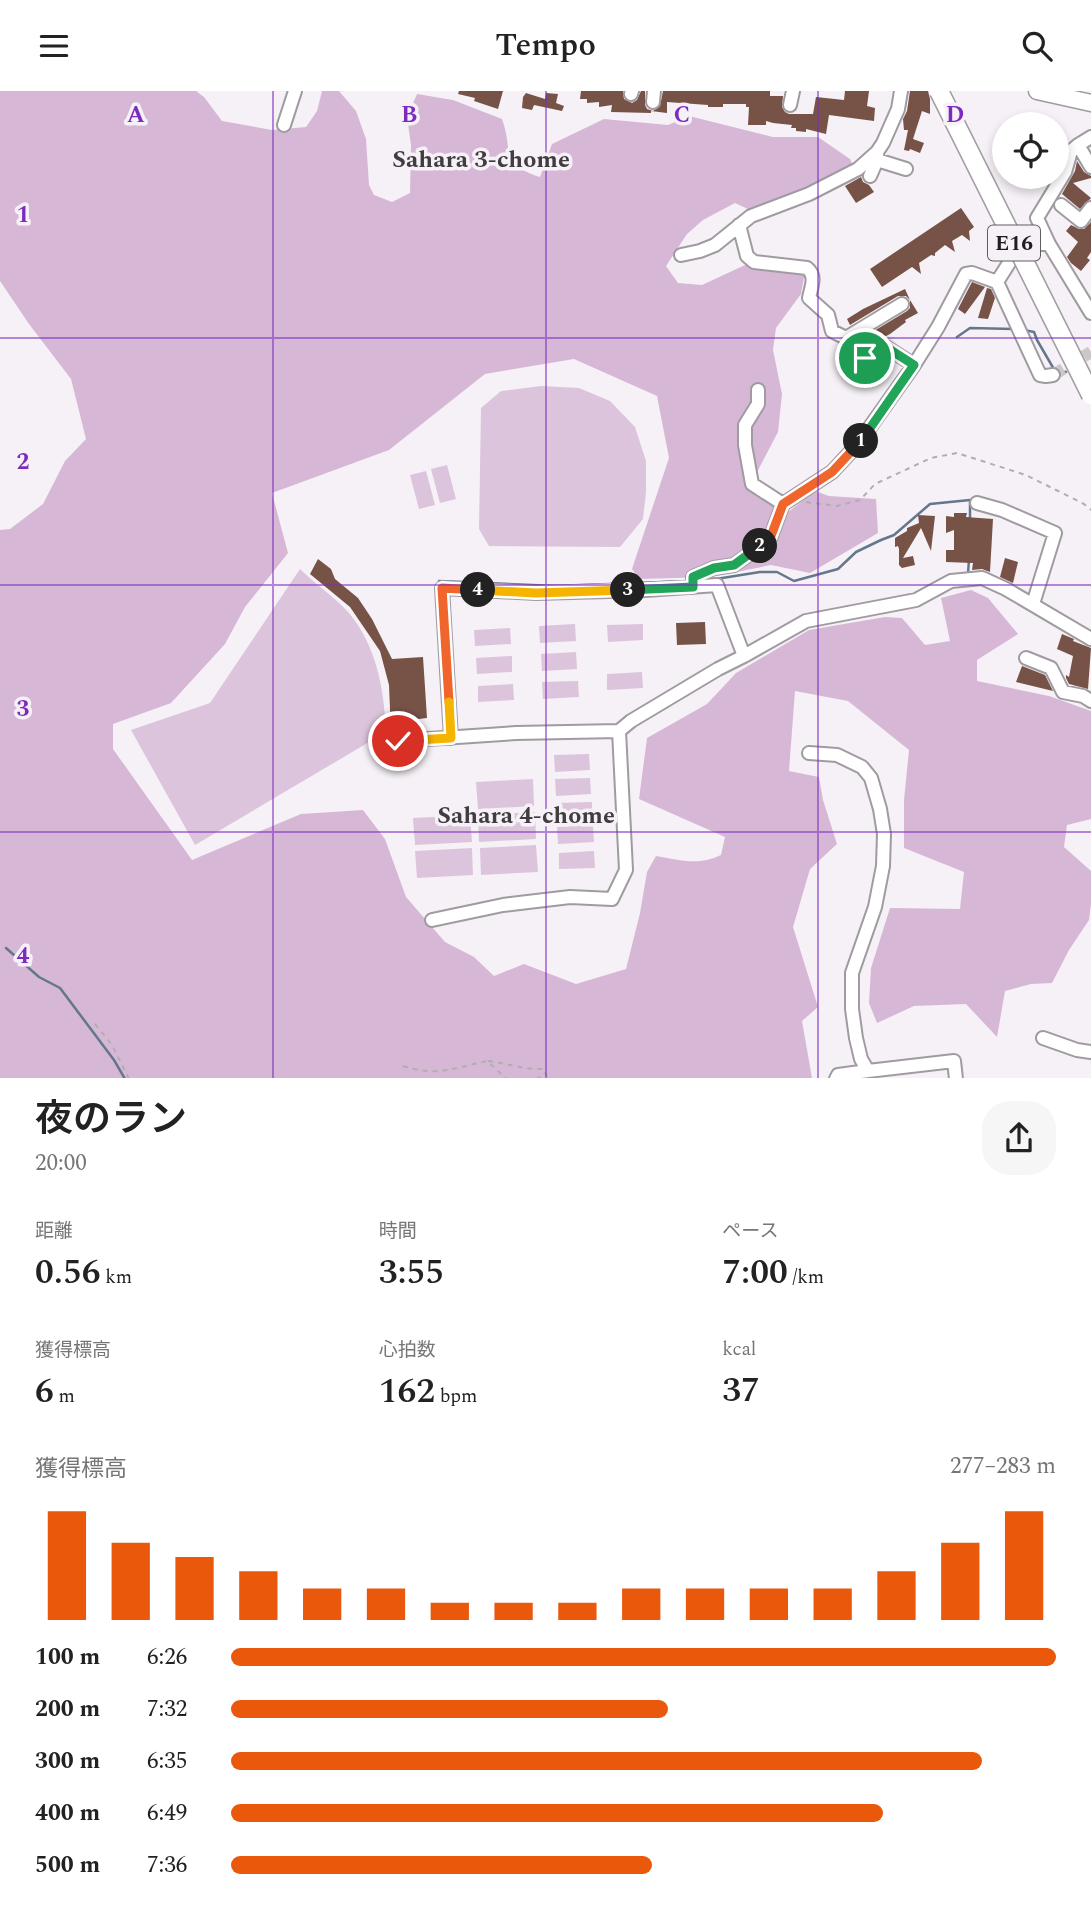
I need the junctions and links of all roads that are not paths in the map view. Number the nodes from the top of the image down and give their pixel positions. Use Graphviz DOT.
graph roads {
  1 [pos="295,91"];
  2 [pos="793,91"];
  3 [pos="901,91"];
  4 [pos="939,91"];
  5 [pos="946,91"];
  6 [pos="1037,91"];
  7 [pos="1091,103"];
  8 [pos="790,105"];
  9 [pos="284,125"];
  10 [pos="1091,137"];
  11 [pos="1078,145"];
  12 [pos="877,156"];
  13 [pos="1091,167"];
  14 [pos="906,169"];
  15 [pos="870,176"];
  16 [pos="1061,205"];
  17 [pos="1091,208"];
  18 [pos="739,225"];
  19 [pos="1049,244"];
  20 [pos="681,255"];
  21 [pos="997,282"];
  22 [pos="1088,294"];
  23 [pos="902,304"];
  24 [pos="1091,313"];
  25 [pos="865,358"];
  26 [pos="914,365"];
  27 [pos="1052,375"];
  28 [pos="1091,381"];
  29 [pos="758,390"];
  30 [pos="1091,395"];
  31 [pos="787,502"];
  32 [pos="977,503"];
  33 [pos="693,587"];
  34 [pos="1032,604"];
  35 [pos="1091,639"];
  36 [pos="744,656"];
  37 [pos="1026,658"];
  38 [pos="1091,701"];
  39 [pos="619,731"];
  40 [pos="451,738"];
  41 [pos="398,741"];
  42 [pos="809,753"];
  43 [pos="432,920"];
  44 [pos="1043,1038"];
  45 [pos="1091,1052"];
  46 [pos="868,1071"];
  47 [pos="836,1078"];
  48 [pos="956,1078"];
  1 -- 9 [label="street"];
  2 -- 8 [label="street"];
  3 -- 12 [label="street"];
  4 -- 30 [label="highway, E16, bridge"];
  5 -- 28 [label="highway, E16"];
  6 -- 7 [label="main road"];
  10 -- 11 [label="street"];
  11 -- 13 [label="street"];
  11 -- 19 [label="street"];
  12 -- 14 [label="street"];
  12 -- 15 [label="street"];
  12 -- 18 [label="street"];
  16 -- 17 [label="street"];
  18 -- 20 [label="street"];
  18 -- 23 [label="street"];
  19 -- 21 [label="street"];
  19 -- 22 [label="street"];
  21 -- 26 [label="street"];
  21 -- 27 [label="street"];
  22 -- 24 [label="street"];
  25 -- 26 [label="street"];
  26 -- 31 [label="street"];
  29 -- 31 [label="street"];
  31 -- 33 [label="street"];
  32 -- 34 [label="street"];
  33 -- 36 [label="street"];
  33 -- 40 [label="street"];
  34 -- 35 [label="street"];
  34 -- 36 [label="street"];
  36 -- 39 [label="street"];
  37 -- 38 [label="street"];
  39 -- 40 [label="street"];
  39 -- 43 [label="street"];
  40 -- 41 [label="street"];
  42 -- 46 [label="street"];
  44 -- 45 [label="street"];
  46 -- 47 [label="street"];
  46 -- 48 [label="street"];
}
